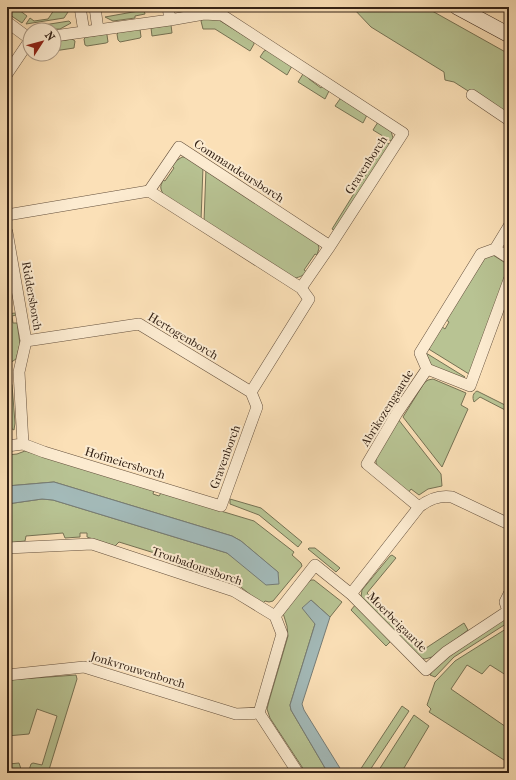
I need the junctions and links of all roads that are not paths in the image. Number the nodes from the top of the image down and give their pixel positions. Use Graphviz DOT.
graph roads {
  1 [pos="80,7"];
  2 [pos="95,7"];
  3 [pos="168,7"];
  4 [pos="456,7"];
  5 [pos="170,20"];
  6 [pos="7,22"];
  7 [pos="98,30"];
  8 [pos="84,32"];
  9 [pos="22,33"];
  10 [pos="62,35"];
  11 [pos="509,35"];
  12 [pos="22,51"];
  13 [pos="7,74"];
  14 [pos="472,95"];
  15 [pos="509,120"];
  16 [pos="149,191"];
  17 [pos="7,214"];
  18 [pos="509,226"];
  19 [pos="7,232"];
  20 [pos="330,246"];
  21 [pos="495,249"];
  22 [pos="509,258"];
  23 [pos="509,280"];
  24 [pos="301,288"];
  25 [pos="26,341"];
  26 [pos="427,369"];
  27 [pos="251,392"];
  28 [pos="23,444"];
  29 [pos="7,446"];
  30 [pos="221,506"];
  31 [pos="419,507"];
  32 [pos="509,524"];
  33 [pos="7,548"];
  34 [pos="351,594"];
  35 [pos="509,594"];
  36 [pos="275,616"];
  37 [pos="7,675"];
  38 [pos="259,713"];
  39 [pos="298,773"];
  1 -- 8 [label="street"];
  2 -- 7 [label="street"];
  3 -- 5 [label="street"];
  4 -- 11 [label="main road"];
  5 -- 7 [label="street, Gravenborch"];
  5 -- 20 [label="street, Gravenborch"];
  6 -- 9 [label="street"];
  7 -- 8 [label="street, Gravenborch"];
  8 -- 10 [label="street, Gravenborch"];
  12 -- 13 [label="street"];
  14 -- 15 [label="street"];
  16 -- 17 [label="street"];
  16 -- 20 [label="street, Commandeursborch"];
  16 -- 24 [label="street"];
  18 -- 21 [label="street, Abrikozengaarde"];
  19 -- 25 [label="street, Riddersborch"];
  20 -- 24 [label="street, Gravenborch"];
  21 -- 22 [label="street"];
  21 -- 26 [label="street, Abrikozengaarde"];
  23 -- 26 [label="street, Abrikozengaarde"];
  24 -- 27 [label="street"];
  25 -- 27 [label="street, Hertogenborch"];
  25 -- 28 [label="street, Riddersborch"];
  26 -- 31 [label="street, Abrikozengaarde"];
  27 -- 30 [label="street, Gravenborch"];
  28 -- 29 [label="street"];
  28 -- 30 [label="street, Hofmeiersborch"];
  31 -- 32 [label="street, Moerbeigaarde"];
  31 -- 34 [label="street, Moerbeigaarde"];
  33 -- 36 [label="street, Troubadoursborch"];
  34 -- 35 [label="street, Moerbeigaarde"];
  34 -- 36 [label="street, Moerbeigaarde"];
  36 -- 38 [label="street"];
  37 -- 38 [label="street, Jonkvrouwenborch"];
  38 -- 39 [label="street"];
}
